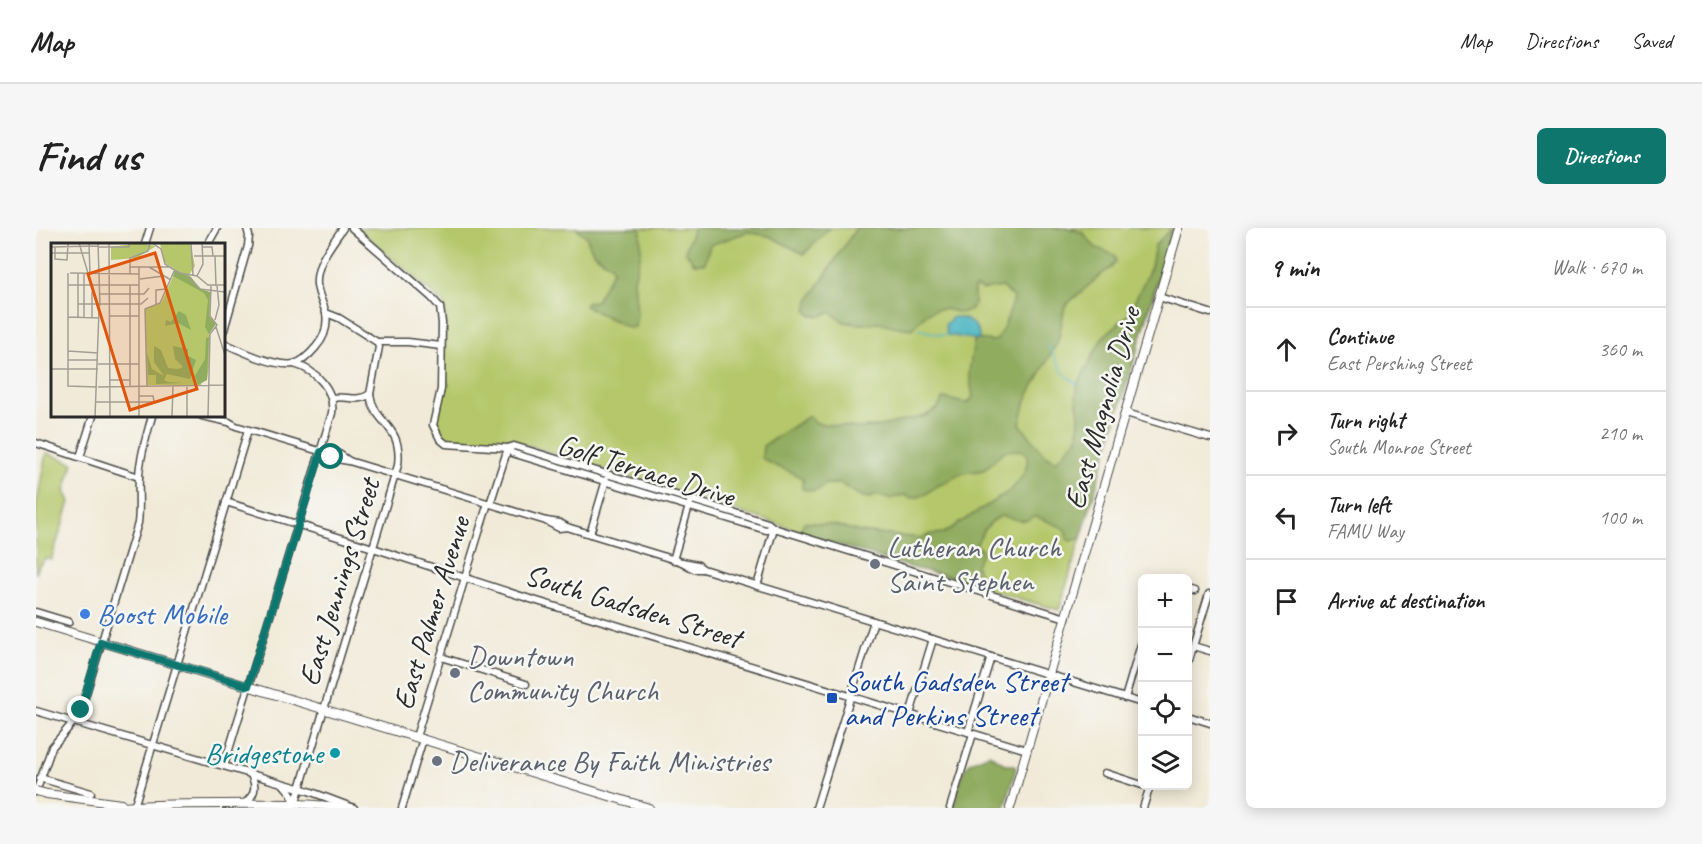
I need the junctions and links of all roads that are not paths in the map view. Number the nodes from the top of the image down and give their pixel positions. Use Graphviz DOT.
graph roads {
  1 [pos="150,228"];
  2 [pos="217,228"];
  3 [pos="248,228"];
  4 [pos="343,228"];
  5 [pos="352,228"];
  6 [pos="1179,228"];
  7 [pos="145,243"];
  8 [pos="209,243"];
  9 [pos="1159,297"];
  10 [pos="326,313"];
  11 [pos="1210,313"];
  12 [pos="225,326"];
  13 [pos="377,342"];
  14 [pos="225,343"];
  15 [pos="441,346"];
  16 [pos="294,364"];
  17 [pos="370,394"];
  18 [pos="332,398"];
  19 [pos="1126,412"];
  20 [pos="93,417"];
  21 [pos="153,417"];
  22 [pos="206,417"];
  23 [pos="248,430"];
  24 [pos="1210,438"];
  25 [pos="36,442"];
  26 [pos="508,448"];
  27 [pos="323,452"];
  28 [pos="80,458"];
  29 [pos="395,475"];
  30 [pos="139,477"];
  31 [pos="607,478"];
  32 [pos="226,502"];
  33 [pos="489,503"];
  34 [pos="690,503"];
  35 [pos="298,524"];
  36 [pos="774,528"];
  37 [pos="590,534"];
  38 [pos="373,548"];
  39 [pos="673,560"];
  40 [pos="465,578"];
  41 [pos="757,586"];
  42 [pos="1209,594"];
  43 [pos="36,612"];
  44 [pos="1066,618"];
  45 [pos="874,621"];
  46 [pos="36,622"];
  47 [pos="69,622"];
  48 [pos="933,639"];
  49 [pos="101,642"];
  50 [pos="1193,646"];
  51 [pos="1192,649"];
  52 [pos="1210,651"];
  53 [pos="441,657"];
  54 [pos="991,657"];
  55 [pos="1138,657"];
  56 [pos="177,664"];
  57 [pos="1050,675"];
  58 [pos="526,684"];
  59 [pos="248,686"];
  60 [pos="851,696"];
  61 [pos="1125,698"];
  62 [pos="1138,702"];
  63 [pos="324,709"];
  64 [pos="36,711"];
  65 [pos="910,714"];
  66 [pos="1192,717"];
  67 [pos="74,721"];
  68 [pos="1210,723"];
  69 [pos="971,733"];
  70 [pos="419,738"];
  71 [pos="153,745"];
  72 [pos="1027,750"];
  73 [pos="224,766"];
  74 [pos="1105,773"];
  75 [pos="251,775"];
  76 [pos="40,778"];
  77 [pos="1138,783"];
  78 [pos="283,785"];
  79 [pos="300,789"];
  80 [pos="1145,790"];
  81 [pos="36,791"];
  82 [pos="91,793"];
  83 [pos="244,804"];
  84 [pos="295,806"];
  85 [pos="134,807"];
  86 [pos="113,808"];
  87 [pos="345,808"];
  88 [pos="354,808"];
  89 [pos="402,808"];
  90 [pos="650,808"];
  91 [pos="816,808"];
  92 [pos="950,808"];
  93 [pos="1010,808"];
  94 [pos="1143,808"];
  1 -- 7 [label="street"];
  2 -- 8 [label="street"];
  3 -- 12 [label="street"];
  4 -- 10 [label="street"];
  5 -- 15 [label="street, Golf Terrace Drive"];
  6 -- 9 [label="main road, East Magnolia Drive"];
  9 -- 11 [label="street"];
  9 -- 19 [label="main road, East Magnolia Drive"];
  10 -- 13 [label="street"];
  10 -- 16 [label="street"];
  13 -- 15 [label="street"];
  13 -- 17 [label="street"];
  14 -- 16 [label="street"];
  15 -- 26 [label="street, Golf Terrace Drive"];
  16 -- 18 [label="street"];
  17 -- 18 [label="street"];
  17 -- 29 [label="street, East Jennings Street"];
  18 -- 27 [label="street"];
  19 -- 24 [label="street"];
  19 -- 44 [label="main road, East Magnolia Drive"];
  20 -- 28 [label="street"];
  21 -- 30 [label="street"];
  22 -- 23 [label="street"];
  23 -- 27 [label="street"];
  23 -- 32 [label="street"];
  25 -- 28 [label="street"];
  26 -- 31 [label="street, Golf Terrace Drive"];
  26 -- 33 [label="street, East Palmer Avenue"];
  27 -- 29 [label="street"];
  27 -- 35 [label="street"];
  28 -- 30 [label="street"];
  29 -- 33 [label="street"];
  29 -- 38 [label="street, East Jennings Street"];
  30 -- 49 [label="street"];
  31 -- 34 [label="street, Golf Terrace Drive"];
  31 -- 37 [label="street"];
  32 -- 35 [label="street, South Gadsden Street"];
  32 -- 56 [label="street"];
  33 -- 37 [label="street"];
  33 -- 40 [label="street, East Palmer Avenue"];
  34 -- 36 [label="street, Golf Terrace Drive"];
  34 -- 39 [label="street"];
  35 -- 38 [label="street, South Gadsden Street"];
  35 -- 59 [label="street"];
  36 -- 41 [label="street"];
  36 -- 44 [label="street, Golf Terrace Drive"];
  37 -- 39 [label="street"];
  38 -- 40 [label="street, South Gadsden Street"];
  38 -- 63 [label="street, East Jennings Street"];
  39 -- 41 [label="street"];
  40 -- 53 [label="street, East Palmer Avenue"];
  40 -- 60 [label="street, South Gadsden Street"];
  41 -- 45 [label="street"];
  42 -- 50 [label="street"];
  43 -- 47 [label="street"];
  44 -- 57 [label="main road, East Magnolia Drive"];
  45 -- 48 [label="street"];
  45 -- 60 [label="street"];
  46 -- 49 [label="main road"];
  48 -- 54 [label="street"];
  48 -- 65 [label="street"];
  49 -- 56 [label="main road"];
  49 -- 67 [label="street"];
  50 -- 51 [label="street"];
  50 -- 52 [label="street"];
  53 -- 58 [label="street"];
  53 -- 70 [label="street, East Palmer Avenue"];
  54 -- 57 [label="street"];
  54 -- 69 [label="street"];
  55 -- 61 [label="street"];
  56 -- 59 [label="main road"];
  56 -- 71 [label="street"];
  57 -- 61 [label="street"];
  57 -- 72 [label="main road, East Magnolia Drive"];
  59 -- 63 [label="main road"];
  59 -- 73 [label="street"];
  60 -- 65 [label="street, South Gadsden Street"];
  60 -- 91 [label="street"];
  61 -- 62 [label="street"];
  63 -- 70 [label="main road"];
  63 -- 79 [label="street, East Jennings Street"];
  64 -- 67 [label="street"];
  65 -- 69 [label="street, South Gadsden Street"];
  66 -- 68 [label="street"];
  67 -- 71 [label="street"];
  67 -- 76 [label="street"];
  69 -- 72 [label="street, South Gadsden Street"];
  69 -- 92 [label="street"];
  70 -- 89 [label="street, East Palmer Avenue"];
  70 -- 90 [label="main road"];
  71 -- 73 [label="street"];
  71 -- 85 [label="street"];
  72 -- 93 [label="main road, East Magnolia Drive"];
  73 -- 75 [label="street"];
  74 -- 77 [label="street"];
  75 -- 78 [label="street"];
  75 -- 83 [label="street"];
  76 -- 81 [label="street"];
  76 -- 82 [label="street"];
  78 -- 79 [label="street"];
  78 -- 84 [label="street"];
  79 -- 84 [label="street, East Jennings Street"];
  79 -- 88 [label="street"];
  80 -- 94 [label="street"];
  81 -- 85 [label="main road, bridge"];
  83 -- 84 [label="main road"];
  83 -- 85 [label="main road"];
  84 -- 87 [label="main road"];
  85 -- 86 [label="main road"];
}
